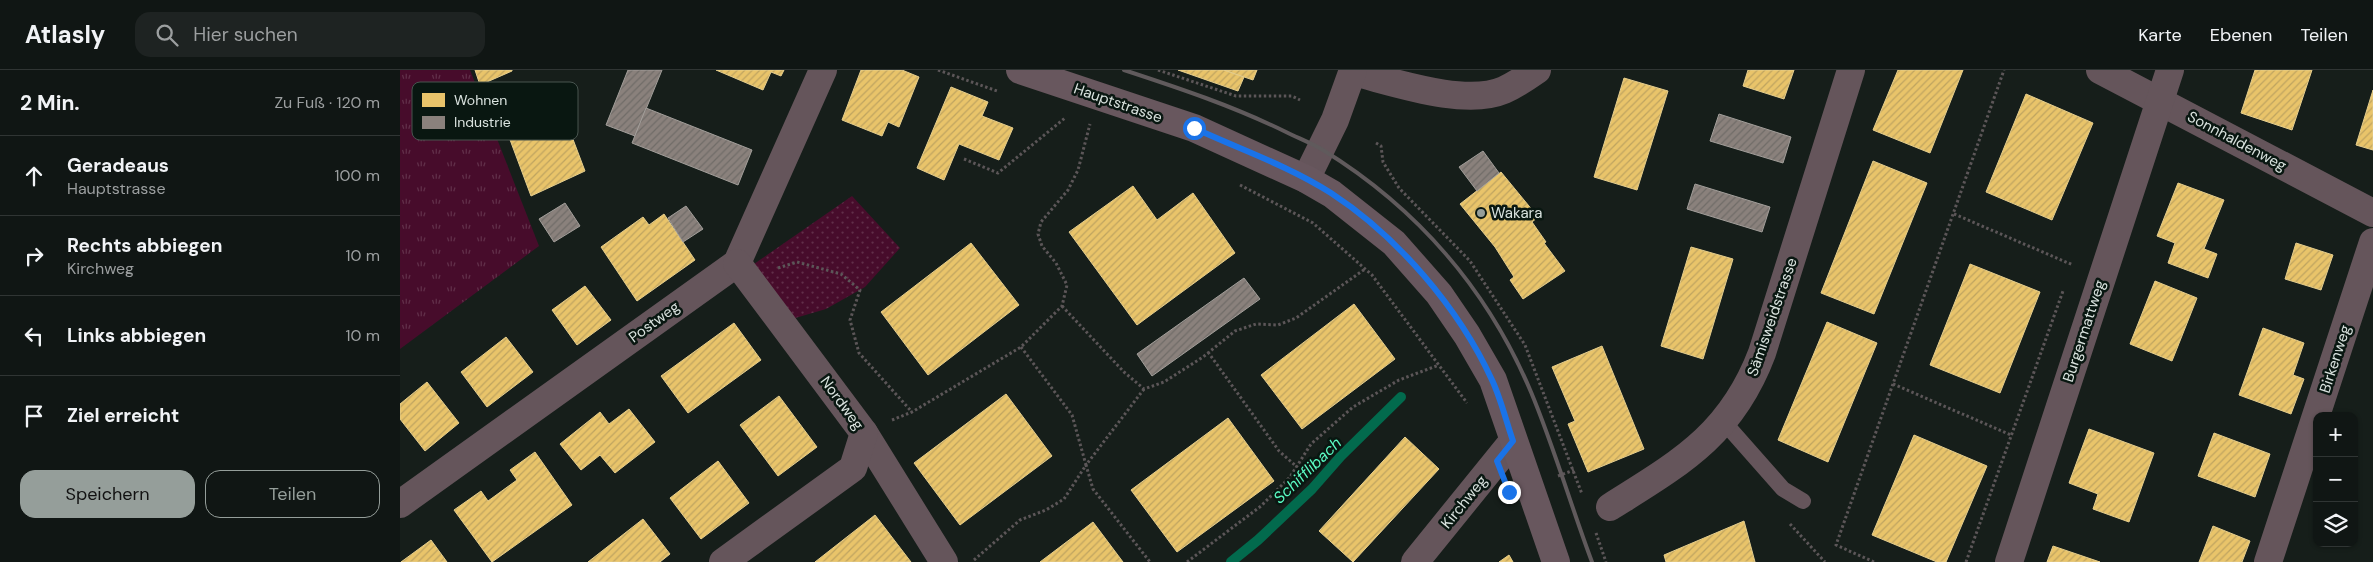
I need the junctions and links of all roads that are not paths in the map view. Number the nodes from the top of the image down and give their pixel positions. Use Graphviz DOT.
graph roads {
  1 [pos="823,70"];
  2 [pos="1020,70"];
  3 [pos="1537,70"];
  4 [pos="1851,70"];
  5 [pos="2100,70"];
  6 [pos="2170,70"];
  7 [pos="1353,71"];
  8 [pos="2159,100"];
  9 [pos="1306,179"];
  10 [pos="2373,213"];
  11 [pos="2373,242"];
  12 [pos="743,270"];
  13 [pos="1723,422"];
  14 [pos="864,433"];
  15 [pos="1513,441"];
  16 [pos="1803,501"];
  17 [pos="400,504"];
  18 [pos="1610,507"];
  19 [pos="723,562"];
  20 [pos="944,562"];
  21 [pos="1414,562"];
  22 [pos="1556,562"];
  23 [pos="2009,562"];
  24 [pos="2268,562"];
  1 -- 12 [label="street"];
  2 -- 9 [label="main road, Hauptstrasse"];
  3 -- 7 [label="street"];
  4 -- 13 [label="street, Sämisweidstrasse"];
  5 -- 8 [label="street, Sonnhaldenweg"];
  6 -- 8 [label="street, Burgermattweg"];
  7 -- 9 [label="street"];
  8 -- 10 [label="street, Sonnhaldenweg"];
  8 -- 23 [label="street, Burgermattweg"];
  9 -- 15 [label="main road, Hauptstrasse"];
  11 -- 24 [label="street, Birkenweg"];
  12 -- 14 [label="street, Nordweg"];
  12 -- 17 [label="street, Postweg"];
  13 -- 16 [label="lane"];
  13 -- 18 [label="street, Sämisweidstrasse"];
  14 -- 19 [label="street, Nordweg"];
  14 -- 20 [label="street"];
  15 -- 21 [label="street, Kirchweg"];
  15 -- 22 [label="main road, Hauptstrasse"];
}
